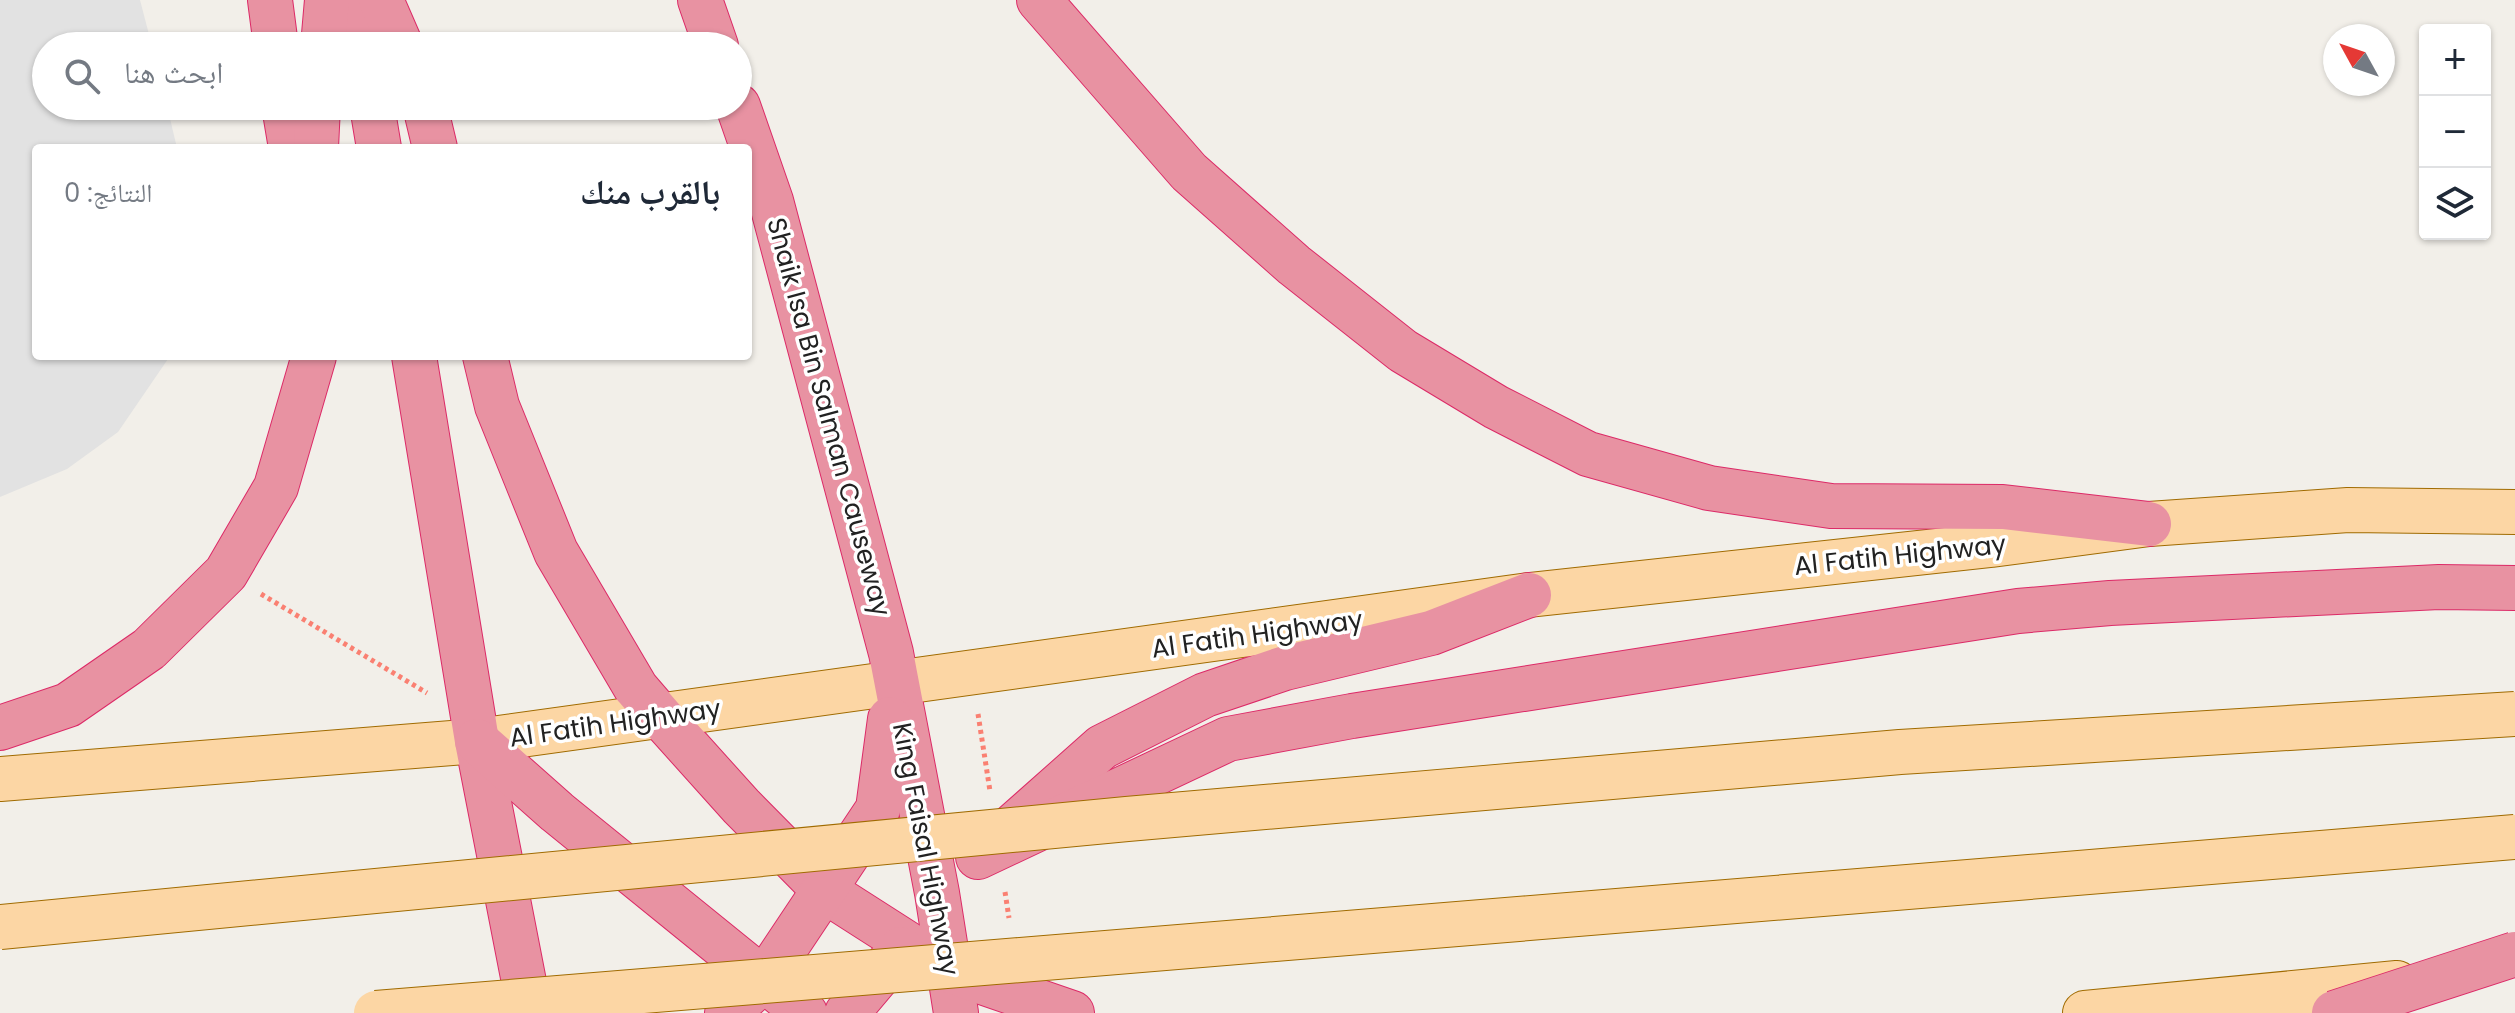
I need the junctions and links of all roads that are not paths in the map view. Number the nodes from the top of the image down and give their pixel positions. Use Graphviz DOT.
graph roads {
  1 [pos="270,0"];
  2 [pos="327,0"];
  3 [pos="354,0"];
  4 [pos="381,0"];
  5 [pos="700,0"];
  6 [pos="1039,0"];
  7 [pos="274,32"];
  8 [pos="324,32"];
  9 [pos="360,32"];
  10 [pos="395,32"];
  11 [pos="711,32"];
  12 [pos="286,120"];
  13 [pos="317,120"];
  14 [pos="374,120"];
  15 [pos="428,120"];
  16 [pos="743,120"];
  17 [pos="290,144"];
  18 [pos="316,144"];
  19 [pos="378,144"];
  20 [pos="434,144"];
  21 [pos="751,144"];
  22 [pos="752,146"];
  23 [pos="313,360"];
  24 [pos="415,360"];
  25 [pos="486,360"];
  26 [pos="2515,512"];
  27 [pos="2149,524"];
  28 [pos="2515,588"];
  29 [pos="1529,595"];
  30 [pos="895,685"];
  31 [pos="2515,714"];
  32 [pos="661,717"];
  33 [pos="0,728"];
  34 [pos="477,741"];
  35 [pos="0,779"];
  36 [pos="2515,837"];
  37 [pos="978,857"];
  38 [pos="825,891"];
  39 [pos="937,893"];
  40 [pos="0,927"];
  41 [pos="905,944"];
  42 [pos="2515,954"];
  43 [pos="2515,971"];
  44 [pos="764,980"];
  45 [pos="953,992"];
  46 [pos="376,1013"];
  47 [pos="530,1013"];
  48 [pos="727,1013"];
  49 [pos="805,1013"];
  50 [pos="847,1013"];
  51 [pos="1072,1013"];
  52 [pos="2085,1013"];
  53 [pos="2334,1013"];
  1 -- 7 [label="highway"];
  2 -- 8 [label="highway"];
  3 -- 9 [label="highway"];
  4 -- 10 [label="highway"];
  5 -- 11 [label="highway"];
  6 -- 27 [label="highway"];
  12 -- 17 [label="highway"];
  13 -- 18 [label="highway"];
  14 -- 19 [label="highway"];
  15 -- 20 [label="highway"];
  16 -- 21 [label="highway, Shaik Isa Bin Salman Causeway"];
  22 -- 30 [label="highway, Shaik Isa Bin Salman Causeway"];
  23 -- 33 [label="highway"];
  24 -- 34 [label="highway"];
  25 -- 32 [label="highway"];
  26 -- 27 [label="main road, Al Fatih Highway"];
  27 -- 29 [label="main road, Al Fatih Highway"];
  28 -- 37 [label="highway"];
  29 -- 30 [label="main road, Al Fatih Highway"];
  29 -- 37 [label="highway"];
  30 -- 32 [label="main road, Al Fatih Highway"];
  30 -- 38 [label="highway"];
  30 -- 39 [label="highway, King Faisal Highway"];
  31 -- 40 [label="main road, bridge"];
  32 -- 34 [label="main road, Al Fatih Highway"];
  32 -- 38 [label="highway"];
  34 -- 35 [label="main road, Al Fatih Highway"];
  34 -- 44 [label="highway"];
  34 -- 47 [label="highway"];
  36 -- 46 [label="main road, bridge"];
  37 -- 39 [label="highway"];
  38 -- 41 [label="highway"];
  38 -- 44 [label="highway"];
  39 -- 41 [label="highway"];
  39 -- 45 [label="highway, King Faisal Highway"];
  41 -- 45 [label="highway"];
  41 -- 50 [label="highway"];
  42 -- 53 [label="highway, bridge"];
  43 -- 52 [label="main road"];
  44 -- 48 [label="highway"];
  44 -- 49 [label="highway"];
  45 -- 51 [label="highway"];
}
